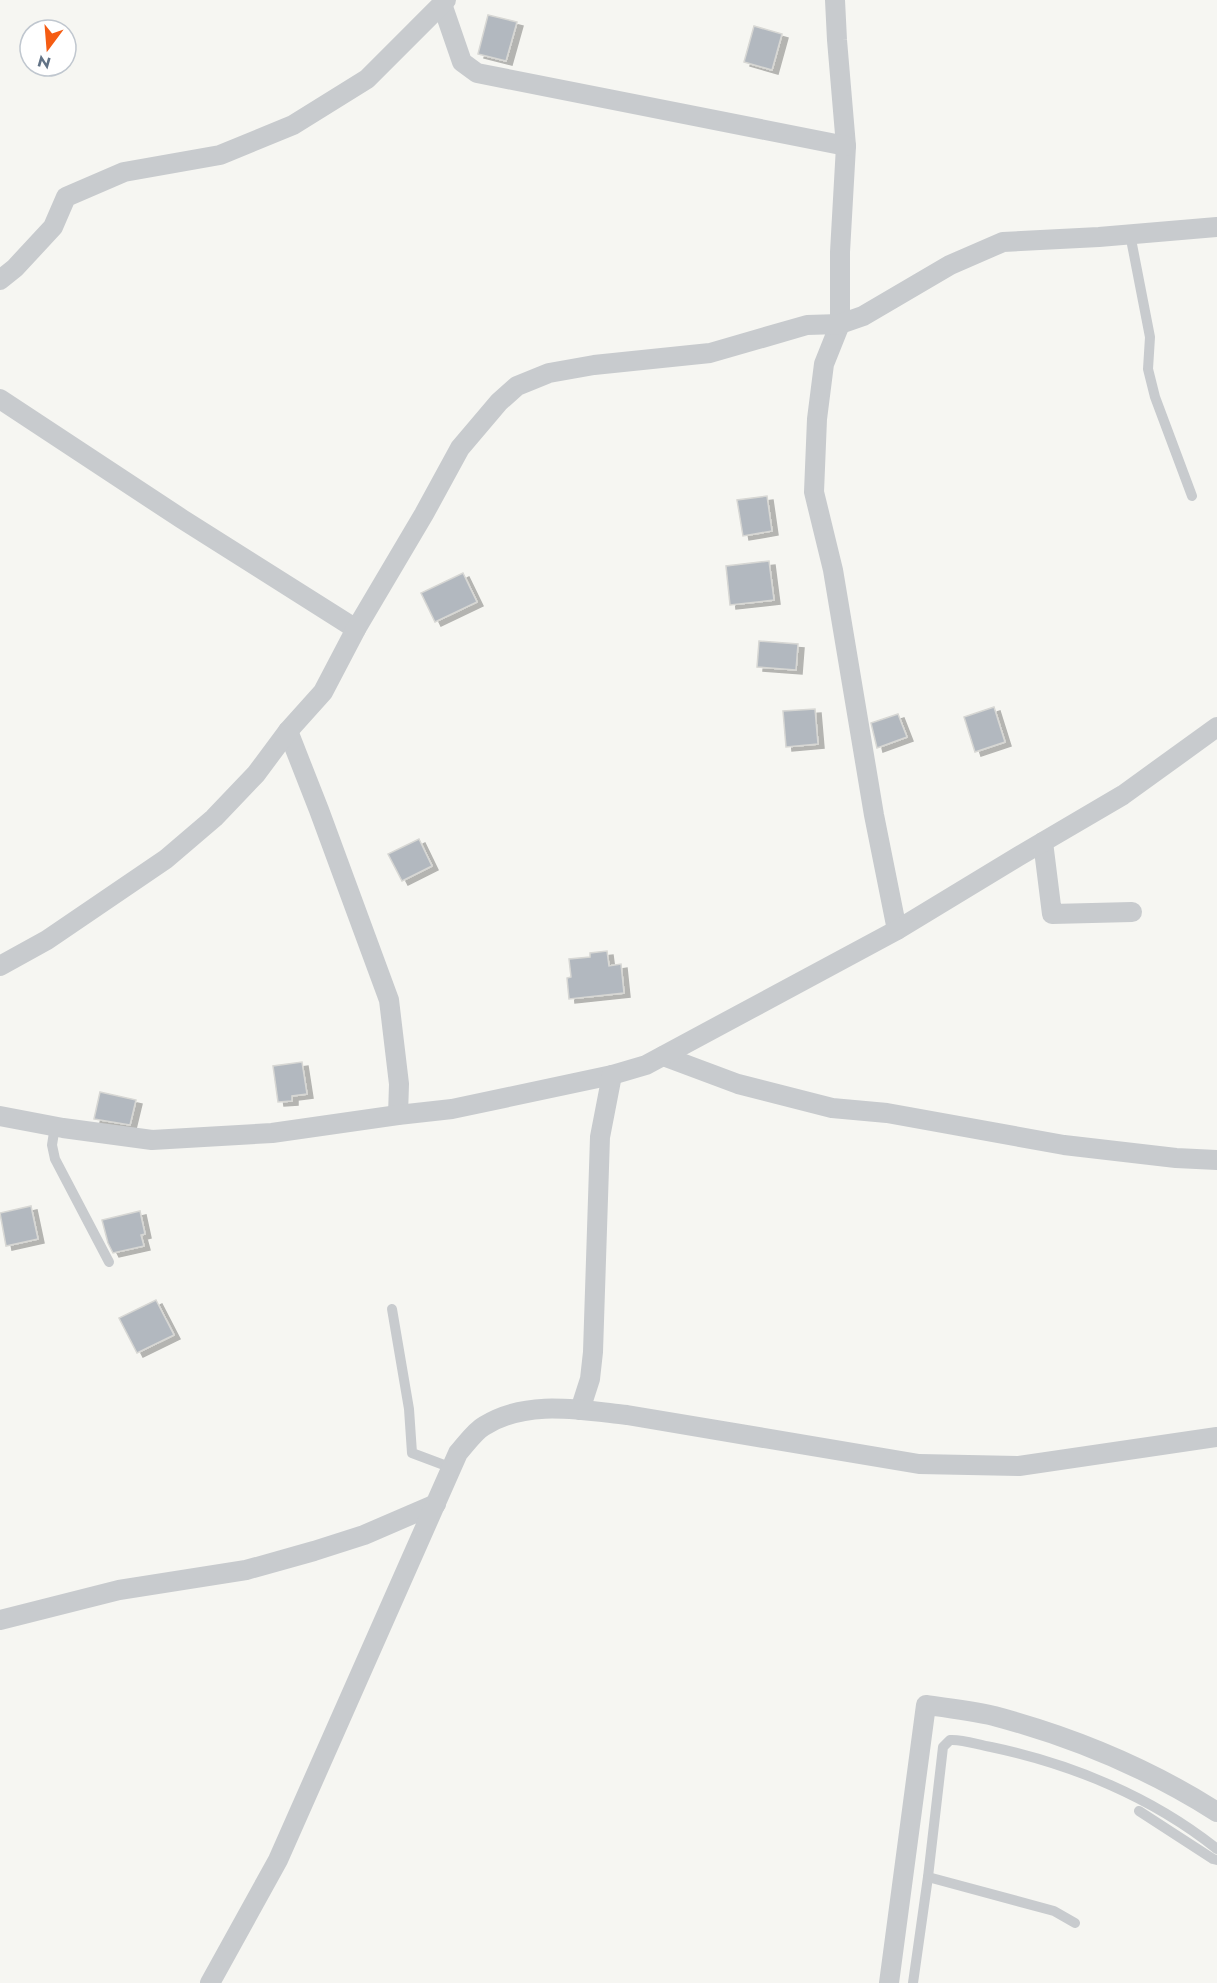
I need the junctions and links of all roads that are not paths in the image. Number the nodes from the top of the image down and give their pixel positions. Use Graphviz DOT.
graph roads {
  1 [pos="835,0"];
  2 [pos="444,2"];
  3 [pos="846,146"];
  4 [pos="1217,227"];
  5 [pos="1130,234"];
  6 [pos="0,280"];
  7 [pos="840,324"];
  8 [pos="0,399"];
  9 [pos="1192,496"];
  10 [pos="356,629"];
  11 [pos="1217,727"];
  12 [pos="288,732"];
  13 [pos="1043,842"];
  14 [pos="1132,912"];
  15 [pos="897,930"];
  16 [pos="0,966"];
  17 [pos="663,1056"];
  18 [pos="612,1075"];
  19 [pos="398,1115"];
  20 [pos="0,1116"];
  21 [pos="55,1126"];
  22 [pos="1217,1160"];
  23 [pos="109,1262"];
  24 [pos="392,1309"];
  25 [pos="580,1410"];
  26 [pos="1217,1437"];
  27 [pos="452,1468"];
  28 [pos="435,1504"];
  29 [pos="0,1620"];
  30 [pos="1139,1811"];
  31 [pos="1217,1812"];
  32 [pos="1217,1849"];
  33 [pos="1217,1860"];
  34 [pos="928,1876"];
  35 [pos="1075,1923"];
  36 [pos="210,1983"];
  37 [pos="889,1983"];
  38 [pos="913,1983"];
  1 -- 3 [label="street"];
  2 -- 3 [label="street"];
  2 -- 6 [label="street"];
  3 -- 7 [label="street"];
  4 -- 5 [label="street"];
  5 -- 7 [label="street"];
  5 -- 9 [label="lane"];
  7 -- 10 [label="street"];
  7 -- 15 [label="street"];
  8 -- 10 [label="street"];
  10 -- 12 [label="street"];
  11 -- 13 [label="street"];
  12 -- 16 [label="street"];
  12 -- 19 [label="street"];
  13 -- 14 [label="street"];
  13 -- 15 [label="street"];
  15 -- 17 [label="street"];
  17 -- 18 [label="street"];
  17 -- 22 [label="street"];
  18 -- 19 [label="street"];
  18 -- 25 [label="street"];
  19 -- 21 [label="street"];
  20 -- 21 [label="street"];
  21 -- 23 [label="lane"];
  24 -- 27 [label="lane"];
  25 -- 26 [label="street"];
  25 -- 27 [label="street"];
  27 -- 28 [label="street"];
  28 -- 29 [label="street"];
  28 -- 36 [label="street"];
  30 -- 33 [label="lane"];
  31 -- 37 [label="street"];
  32 -- 34 [label="lane"];
  34 -- 35 [label="lane"];
  34 -- 38 [label="lane"];
}
